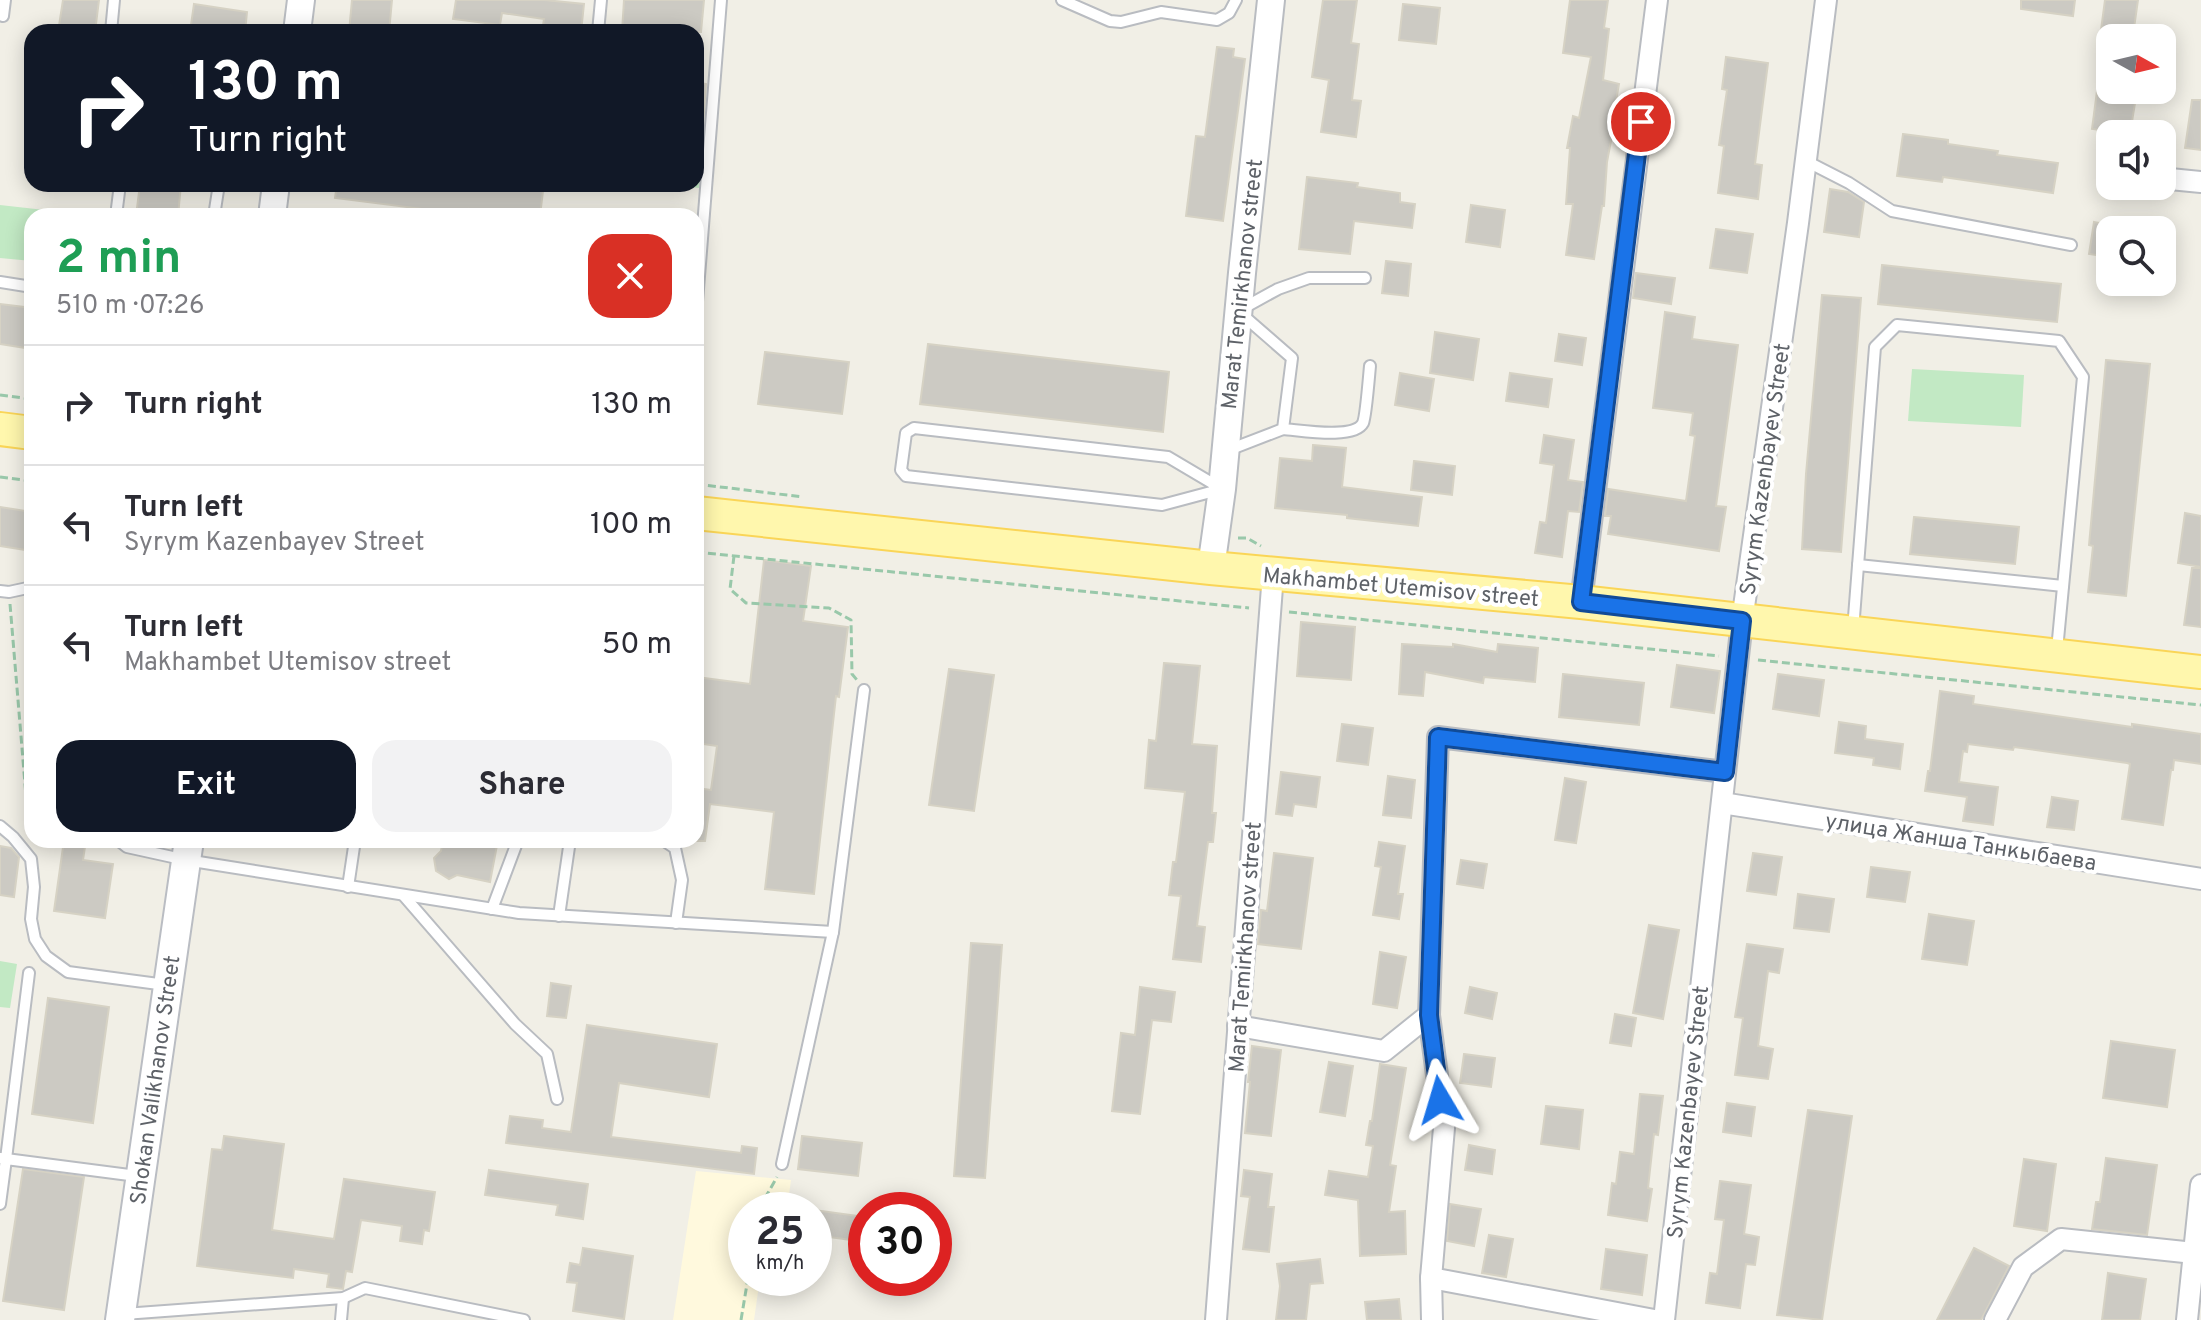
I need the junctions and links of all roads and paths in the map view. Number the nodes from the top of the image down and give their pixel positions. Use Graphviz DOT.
graph roads {
  1 [pos="5,0"];
  2 [pos="114,0"];
  3 [pos="301,0"];
  4 [pos="601,0"];
  5 [pos="721,0"];
  6 [pos="1062,0"];
  7 [pos="1161,0"];
  8 [pos="1236,0"];
  9 [pos="1271,0"];
  10 [pos="1657,0"];
  11 [pos="1826,0"];
  12 [pos="1161,12"];
  13 [pos="0,15"];
  14 [pos="112,24"];
  15 [pos="298,24"];
  16 [pos="599,24"];
  17 [pos="1806,161"];
  18 [pos="2176,180"];
  19 [pos="2201,182"];
  20 [pos="704,214"];
  21 [pos="2071,245"];
  22 [pos="1365,278"];
  23 [pos="0,282"];
  24 [pos="24,286"];
  25 [pos="1238,311"];
  26 [pos="1370,366"];
  27 [pos="0,395"];
  28 [pos="24,398"];
  29 [pos="0,429"];
  30 [pos="1283,429"];
  31 [pos="24,432"];
  32 [pos="1224,452"];
  33 [pos="0,477"];
  34 [pos="24,480"];
  35 [pos="1222,489"];
  36 [pos="704,514"];
  37 [pos="704,553"];
  38 [pos="734,556"];
  39 [pos="1858,565"];
  40 [pos="1211,568"];
  41 [pos="1273,574"];
  42 [pos="2063,586"];
  43 [pos="24,588"];
  44 [pos="4,592"];
  45 [pos="1581,602"];
  46 [pos="1270,610"];
  47 [pos="1742,621"];
  48 [pos="1853,634"];
  49 [pos="2056,656"];
  50 [pos="1738,658"];
  51 [pos="2201,672"];
  52 [pos="864,690"];
  53 [pos="2201,705"];
  54 [pos="1725,772"];
  55 [pos="24,790"];
  56 [pos="1722,803"];
  57 [pos="0,826"];
  58 [pos="30,848"];
  59 [pos="147,848"];
  60 [pos="354,848"];
  61 [pos="515,848"];
  62 [pos="569,848"];
  63 [pos="675,848"];
  64 [pos="187,850"];
  65 [pos="31,859"];
  66 [pos="2201,879"];
  67 [pos="348,887"];
  68 [pos="404,896"];
  69 [pos="492,909"];
  70 [pos="559,916"];
  71 [pos="676,923"];
  72 [pos="833,932"];
  73 [pos="29,973"];
  74 [pos="168,986"];
  75 [pos="1429,1015"];
  76 [pos="1238,1026"];
  77 [pos="557,1099"];
  78 [pos="3,1158"];
  79 [pos="782,1164"];
  80 [pos="140,1176"];
  81 [pos="2201,1185"];
  82 [pos="770,1192"];
  83 [pos="0,1204"];
  84 [pos="2194,1253"];
  85 [pos="1431,1278"];
  86 [pos="745,1296"];
  87 [pos="343,1298"];
  88 [pos="120,1317"];
  89 [pos="341,1320"];
  90 [pos="524,1320"];
  91 [pos="741,1320"];
  92 [pos="1216,1320"];
  93 [pos="1432,1320"];
  94 [pos="1654,1320"];
  95 [pos="1664,1320"];
  96 [pos="1995,1320"];
  97 [pos="2187,1320"];
  1 -- 13 [label="lane"];
  2 -- 14 [label="lane"];
  3 -- 15 [label="street"];
  4 -- 16 [label="lane"];
  5 -- 20 [label="lane"];
  6 -- 12 [label="lane"];
  7 -- 12 [label="lane"];
  8 -- 12 [label="lane"];
  9 -- 25 [label="street, Marat Temirkhanov street"];
  10 -- 45 [label="street"];
  11 -- 17 [label="street, Syrym Kazenbayev Street"];
  17 -- 21 [label="lane"];
  17 -- 47 [label="street, Syrym Kazenbayev Street"];
  18 -- 19 [label="street"];
  22 -- 25 [label="lane"];
  23 -- 24 [label="lane"];
  25 -- 30 [label="lane"];
  25 -- 32 [label="street, Marat Temirkhanov street"];
  26 -- 30 [label="lane"];
  27 -- 28 [label="path"];
  29 -- 31 [label="main road"];
  30 -- 32 [label="lane"];
  32 -- 35 [label="street, Marat Temirkhanov street"];
  33 -- 34 [label="path"];
  35 -- 35 [label="lane"];
  35 -- 40 [label="street, Marat Temirkhanov street"];
  36 -- 40 [label="main road, Makhambet Utemisov street"];
  37 -- 38 [label="path"];
  38 -- 46 [label="path"];
  38 -- 52 [label="path"];
  39 -- 42 [label="lane"];
  39 -- 42 [label="lane"];
  39 -- 48 [label="lane"];
  40 -- 41 [label="main road, Makhambet Utemisov street"];
  41 -- 45 [label="main road, Makhambet Utemisov street"];
  41 -- 46 [label="street, Marat Temirkhanov street"];
  42 -- 49 [label="lane"];
  43 -- 44 [label="lane"];
  44 -- 55 [label="path"];
  45 -- 47 [label="main road, Makhambet Utemisov street"];
  46 -- 50 [label="path"];
  46 -- 76 [label="street, Marat Temirkhanov street"];
  47 -- 48 [label="main road, Makhambet Utemisov street"];
  47 -- 50 [label="street, Syrym Kazenbayev Street"];
  48 -- 49 [label="main road, Makhambet Utemisov street"];
  49 -- 51 [label="main road, Makhambet Utemisov street"];
  50 -- 53 [label="path"];
  50 -- 54 [label="street, Syrym Kazenbayev Street"];
  52 -- 72 [label="lane"];
  54 -- 56 [label="street, Syrym Kazenbayev Street"];
  54 -- 75 [label="street"];
  56 -- 66 [label="street, улица Жанша Танкыбаева"];
  56 -- 95 [label="street, Syrym Kazenbayev Street"];
  57 -- 65 [label="lane"];
  58 -- 65 [label="path"];
  59 -- 64 [label="lane"];
  60 -- 67 [label="lane"];
  61 -- 69 [label="lane"];
  62 -- 70 [label="lane"];
  63 -- 71 [label="lane"];
  64 -- 67 [label="lane"];
  64 -- 74 [label="main road, Shokan Valikhanov Street"];
  65 -- 74 [label="lane"];
  67 -- 68 [label="lane"];
  68 -- 69 [label="lane"];
  68 -- 77 [label="lane"];
  69 -- 70 [label="lane"];
  70 -- 71 [label="lane"];
  71 -- 72 [label="lane"];
  72 -- 79 [label="lane"];
  73 -- 78 [label="lane"];
  74 -- 80 [label="main road, Shokan Valikhanov Street"];
  75 -- 76 [label="street"];
  75 -- 85 [label="street"];
  76 -- 92 [label="street, Marat Temirkhanov street"];
  78 -- 80 [label="lane"];
  78 -- 83 [label="lane"];
  79 -- 82 [label="path"];
  80 -- 88 [label="main road, Shokan Valikhanov Street"];
  81 -- 84 [label="street"];
  84 -- 96 [label="street"];
  84 -- 97 [label="street"];
  85 -- 93 [label="street"];
  85 -- 94 [label="street"];
  86 -- 91 [label="path"];
  87 -- 88 [label="lane"];
  87 -- 89 [label="lane"];
  87 -- 90 [label="lane"];
}
